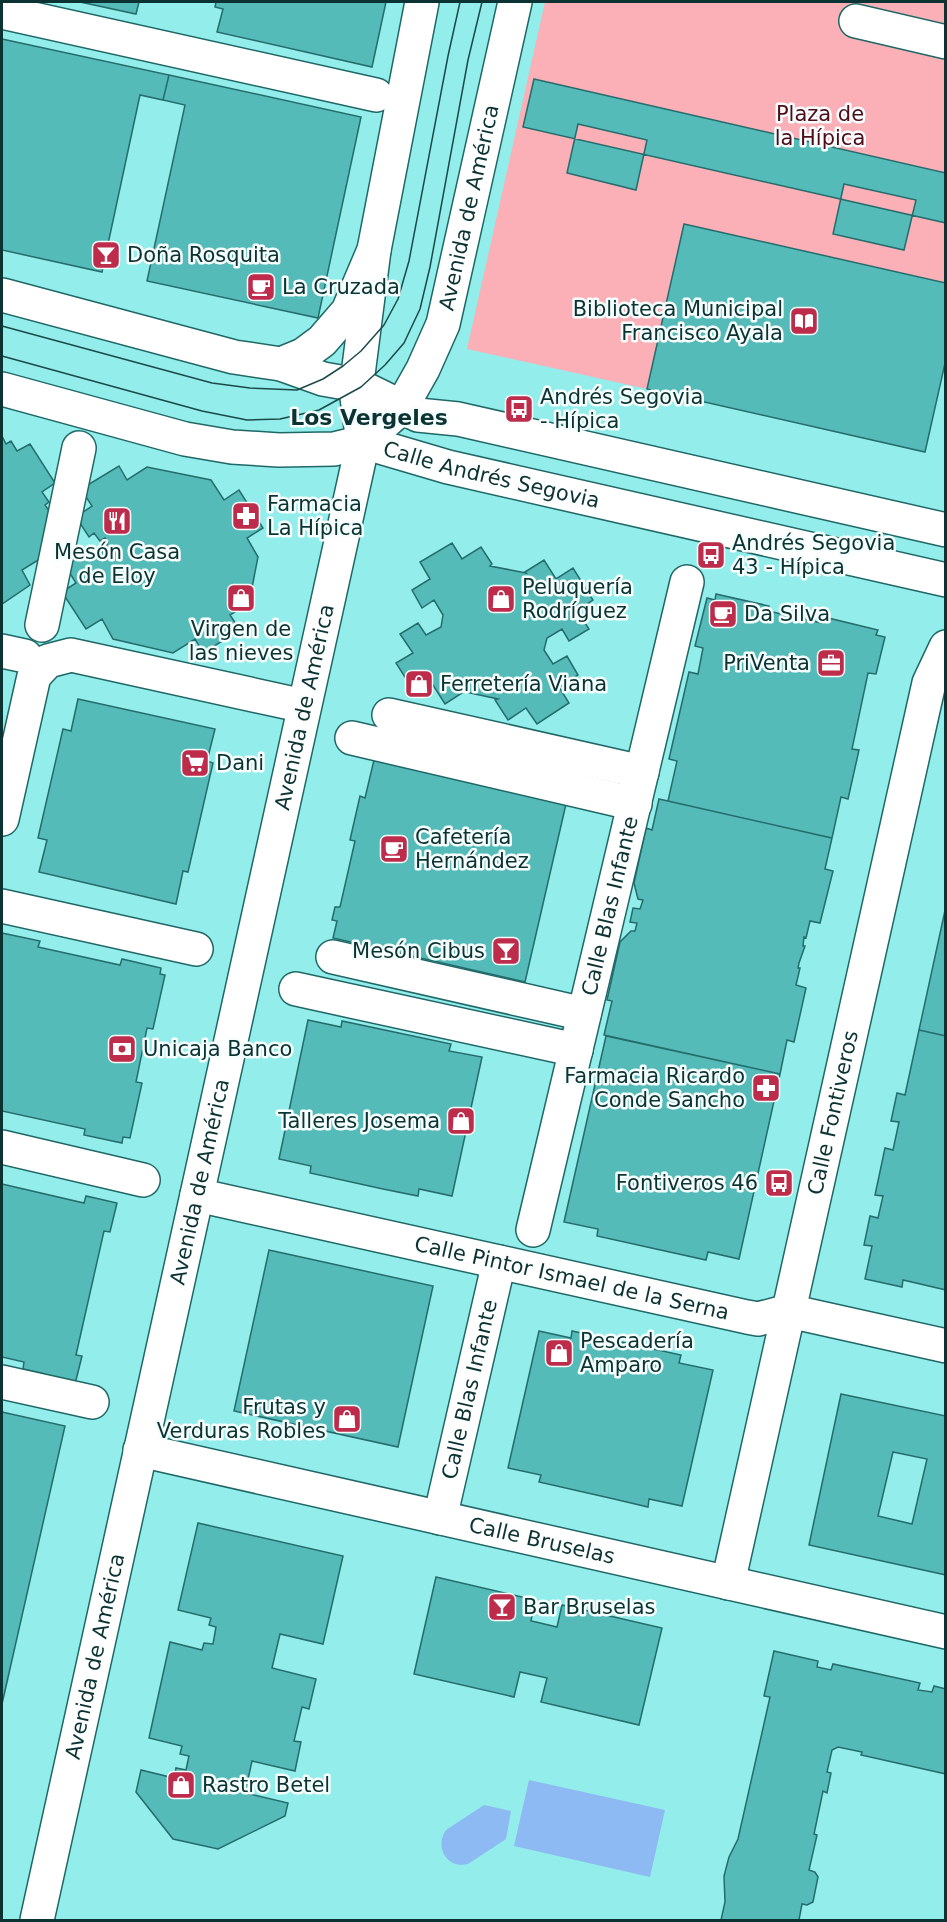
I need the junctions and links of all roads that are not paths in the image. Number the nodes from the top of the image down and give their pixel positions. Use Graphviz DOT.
graph roads {
  1 [pos="422,2"];
  2 [pos="515,2"];
  3 [pos="2,12"];
  4 [pos="856,21"];
  5 [pos="945,42"];
  6 [pos="376,95"];
  7 [pos="374,250"];
  8 [pos="2,295"];
  9 [pos="281,364"];
  10 [pos="423,369"];
  11 [pos="357,385"];
  12 [pos="2,389"];
  13 [pos="401,408"];
  14 [pos="458,419"];
  15 [pos="363,442"];
  16 [pos="79,448"];
  17 [pos="945,530"];
  18 [pos="945,580"];
  19 [pos="687,582"];
  20 [pos="42,625"];
  21 [pos="945,647"];
  22 [pos="25,656"];
  23 [pos="304,706"];
  24 [pos="389,715"];
  25 [pos="352,738"];
  26 [pos="642,772"];
  27 [pos="635,804"];
  28 [pos="2,819"];
  29 [pos="2,906"];
  30 [pos="196,949"];
  31 [pos="333,957"];
  32 [pos="296,989"];
  33 [pos="584,1014"];
  34 [pos="576,1050"];
  35 [pos="2,1147"];
  36 [pos="143,1180"];
  37 [pos="197,1195"];
  38 [pos="533,1230"];
  39 [pos="499,1262"];
  40 [pos="789,1311"];
  41 [pos="945,1346"];
  42 [pos="2,1382"];
  43 [pos="92,1402"];
  44 [pos="140,1450"];
  45 [pos="440,1518"];
  46 [pos="728,1583"];
  47 [pos="945,1632"];
  48 [pos="37,1920"];
  1 -- 7 [label="street"];
  2 -- 10 [label="street, Avenida de América"];
  3 -- 6 [label="street"];
  4 -- 5 [label="street"];
  7 -- 9 [label="street"];
  7 -- 11 [label="street"];
  8 -- 9 [label="street, Calle Andrés Segovia"];
  9 -- 11 [label="street, Calle Andrés Segovia"];
  10 -- 13 [label="street, Avenida de América"];
  10 -- 14 [label="street"];
  11 -- 13 [label="street, Calle Andrés Segovia"];
  11 -- 15 [label="street"];
  12 -- 15 [label="street, Calle Andrés Segovia"];
  13 -- 14 [label="street, Calle Andrés Segovia"];
  13 -- 15 [label="street, Avenida de América"];
  14 -- 17 [label="street, Calle Andrés Segovia"];
  15 -- 18 [label="street, Calle Andrés Segovia"];
  15 -- 23 [label="street, Avenida de América"];
  16 -- 20 [label="street"];
  19 -- 26 [label="street, Calle Blas Infante"];
  21 -- 40 [label="street, Calle Fontiveros"];
  22 -- 23 [label="street"];
  22 -- 28 [label="street"];
  23 -- 37 [label="street, Avenida de América"];
  24 -- 26 [label="street"];
  25 -- 27 [label="street"];
  26 -- 27 [label="street, Calle Blas Infante"];
  27 -- 33 [label="street, Calle Blas Infante"];
  29 -- 30 [label="street"];
  31 -- 33 [label="street"];
  32 -- 34 [label="street"];
  33 -- 34 [label="street, Calle Blas Infante"];
  34 -- 38 [label="street, Calle Blas Infante"];
  35 -- 36 [label="street"];
  37 -- 39 [label="street, Calle Pintor Ismael de la Serna"];
  37 -- 44 [label="street, Avenida de América"];
  39 -- 40 [label="street, Calle Pintor Ismael de la Serna"];
  39 -- 45 [label="street, Calle Blas Infante"];
  40 -- 41 [label="street, Calle Pintor Ismael de la Serna"];
  40 -- 46 [label="street, Calle Fontiveros"];
  42 -- 43 [label="street"];
  44 -- 45 [label="street, Calle Bruselas"];
  44 -- 48 [label="street, Avenida de América"];
  45 -- 46 [label="street, Calle Bruselas"];
  46 -- 47 [label="street, Calle Bruselas"];
}
